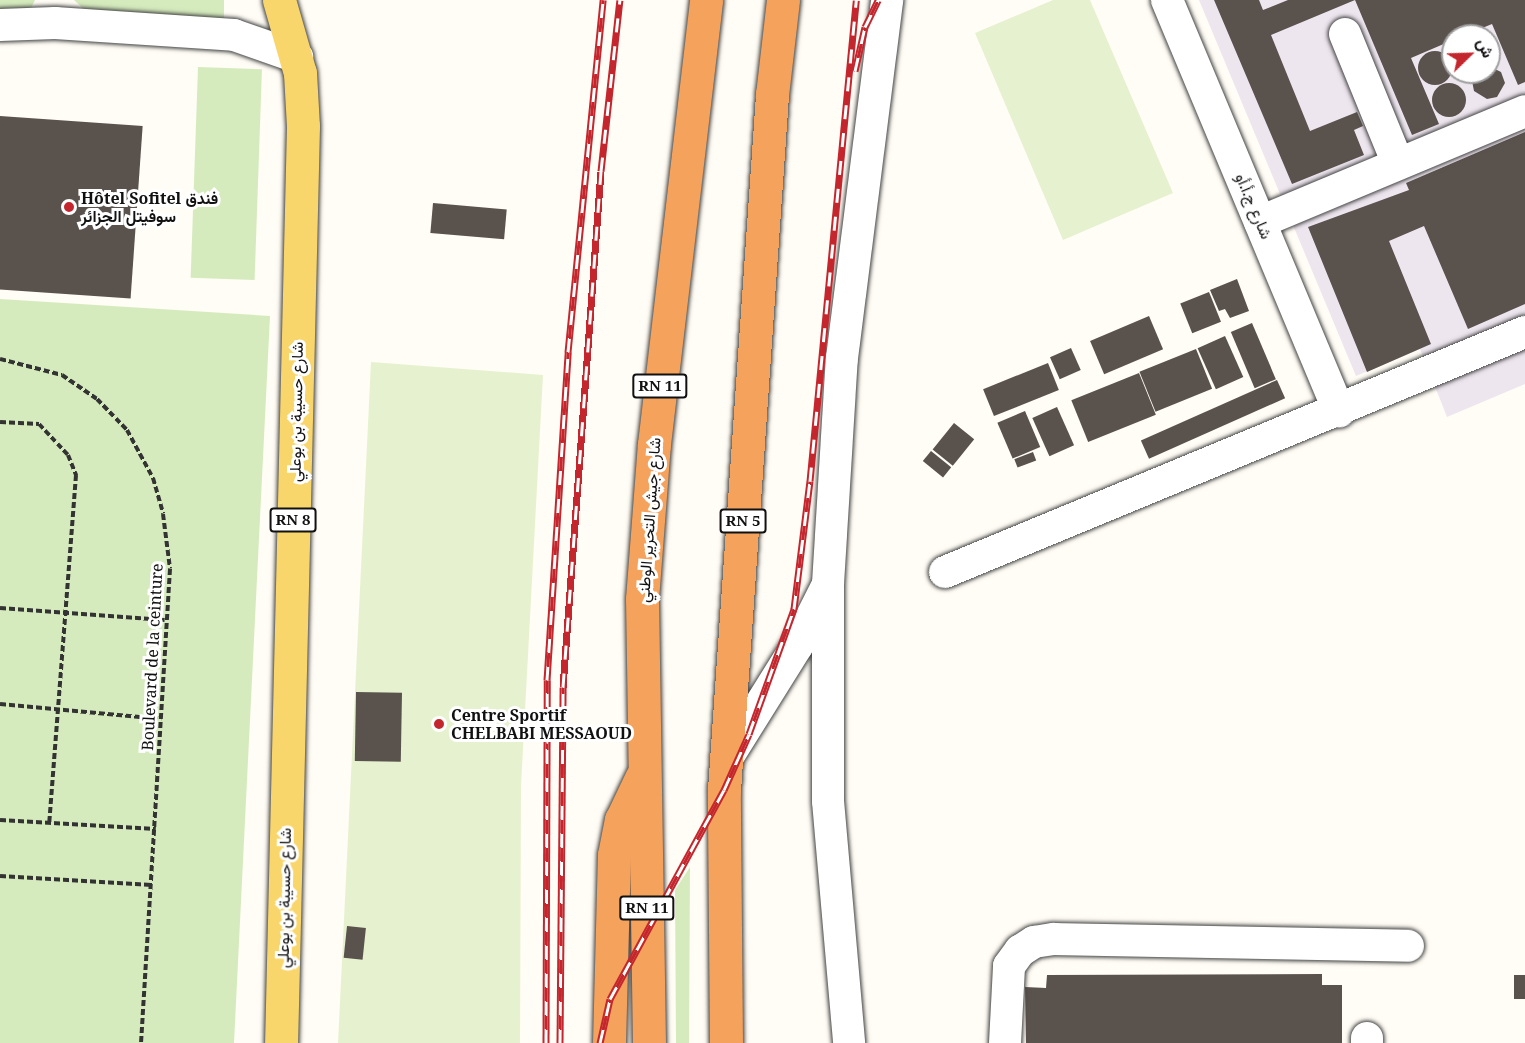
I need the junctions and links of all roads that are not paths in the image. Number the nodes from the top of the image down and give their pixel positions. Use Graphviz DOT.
graph roads {
  1 [pos="279,0"];
  2 [pos="687,0"];
  3 [pos="706,0"];
  4 [pos="783,0"];
  5 [pos="887,0"];
  6 [pos="898,0"];
  7 [pos="1167,0"];
  8 [pos="55,12"];
  9 [pos="0,25"];
  10 [pos="1345,34"];
  11 [pos="700,41"];
  12 [pos="880,49"];
  13 [pos="297,57"];
  14 [pos="1525,111"];
  15 [pos="1398,164"];
  16 [pos="1260,222"];
  17 [pos="1525,332"];
  18 [pos="1339,412"];
  19 [pos="945,572"];
  20 [pos="828,585"];
  21 [pos="727,758"];
  22 [pos="643,774"];
  23 [pos="1408,946"];
  24 [pos="281,1043"];
  25 [pos="609,1043"];
  26 [pos="649,1043"];
  27 [pos="726,1043"];
  28 [pos="849,1043"];
  29 [pos="1005,1043"];
  1 -- 13 [label="main road, شارع حسيبة بن بوعلي / RN 8"];
  2 -- 11 [label="highway"];
  3 -- 11 [label="highway, شارع جيش التحرير الوطني / RN 11"];
  4 -- 21 [label="highway, RN 5"];
  5 -- 12 [label="street"];
  6 -- 12 [label="street"];
  7 -- 16 [label="street, شارع ج.أ.أو"];
  8 -- 9 [label="street"];
  8 -- 13 [label="street"];
  10 -- 15 [label="street"];
  11 -- 22 [label="highway, شارع جيش التحرير الوطني / RN 11"];
  12 -- 20 [label="street"];
  13 -- 24 [label="main road, شارع حسيبة بن بوعلي / RN 8"];
  14 -- 15 [label="street"];
  15 -- 16 [label="street"];
  16 -- 18 [label="street, شارع ج.أ.أو"];
  17 -- 18 [label="street"];
  18 -- 19 [label="street"];
  20 -- 21 [label="street"];
  20 -- 28 [label="street"];
  21 -- 27 [label="highway, RN 5"];
  22 -- 25 [label="highway"];
  22 -- 26 [label="highway, شارع جيش التحرير الوطني / RN 11"];
  23 -- 29 [label="street"];
}
